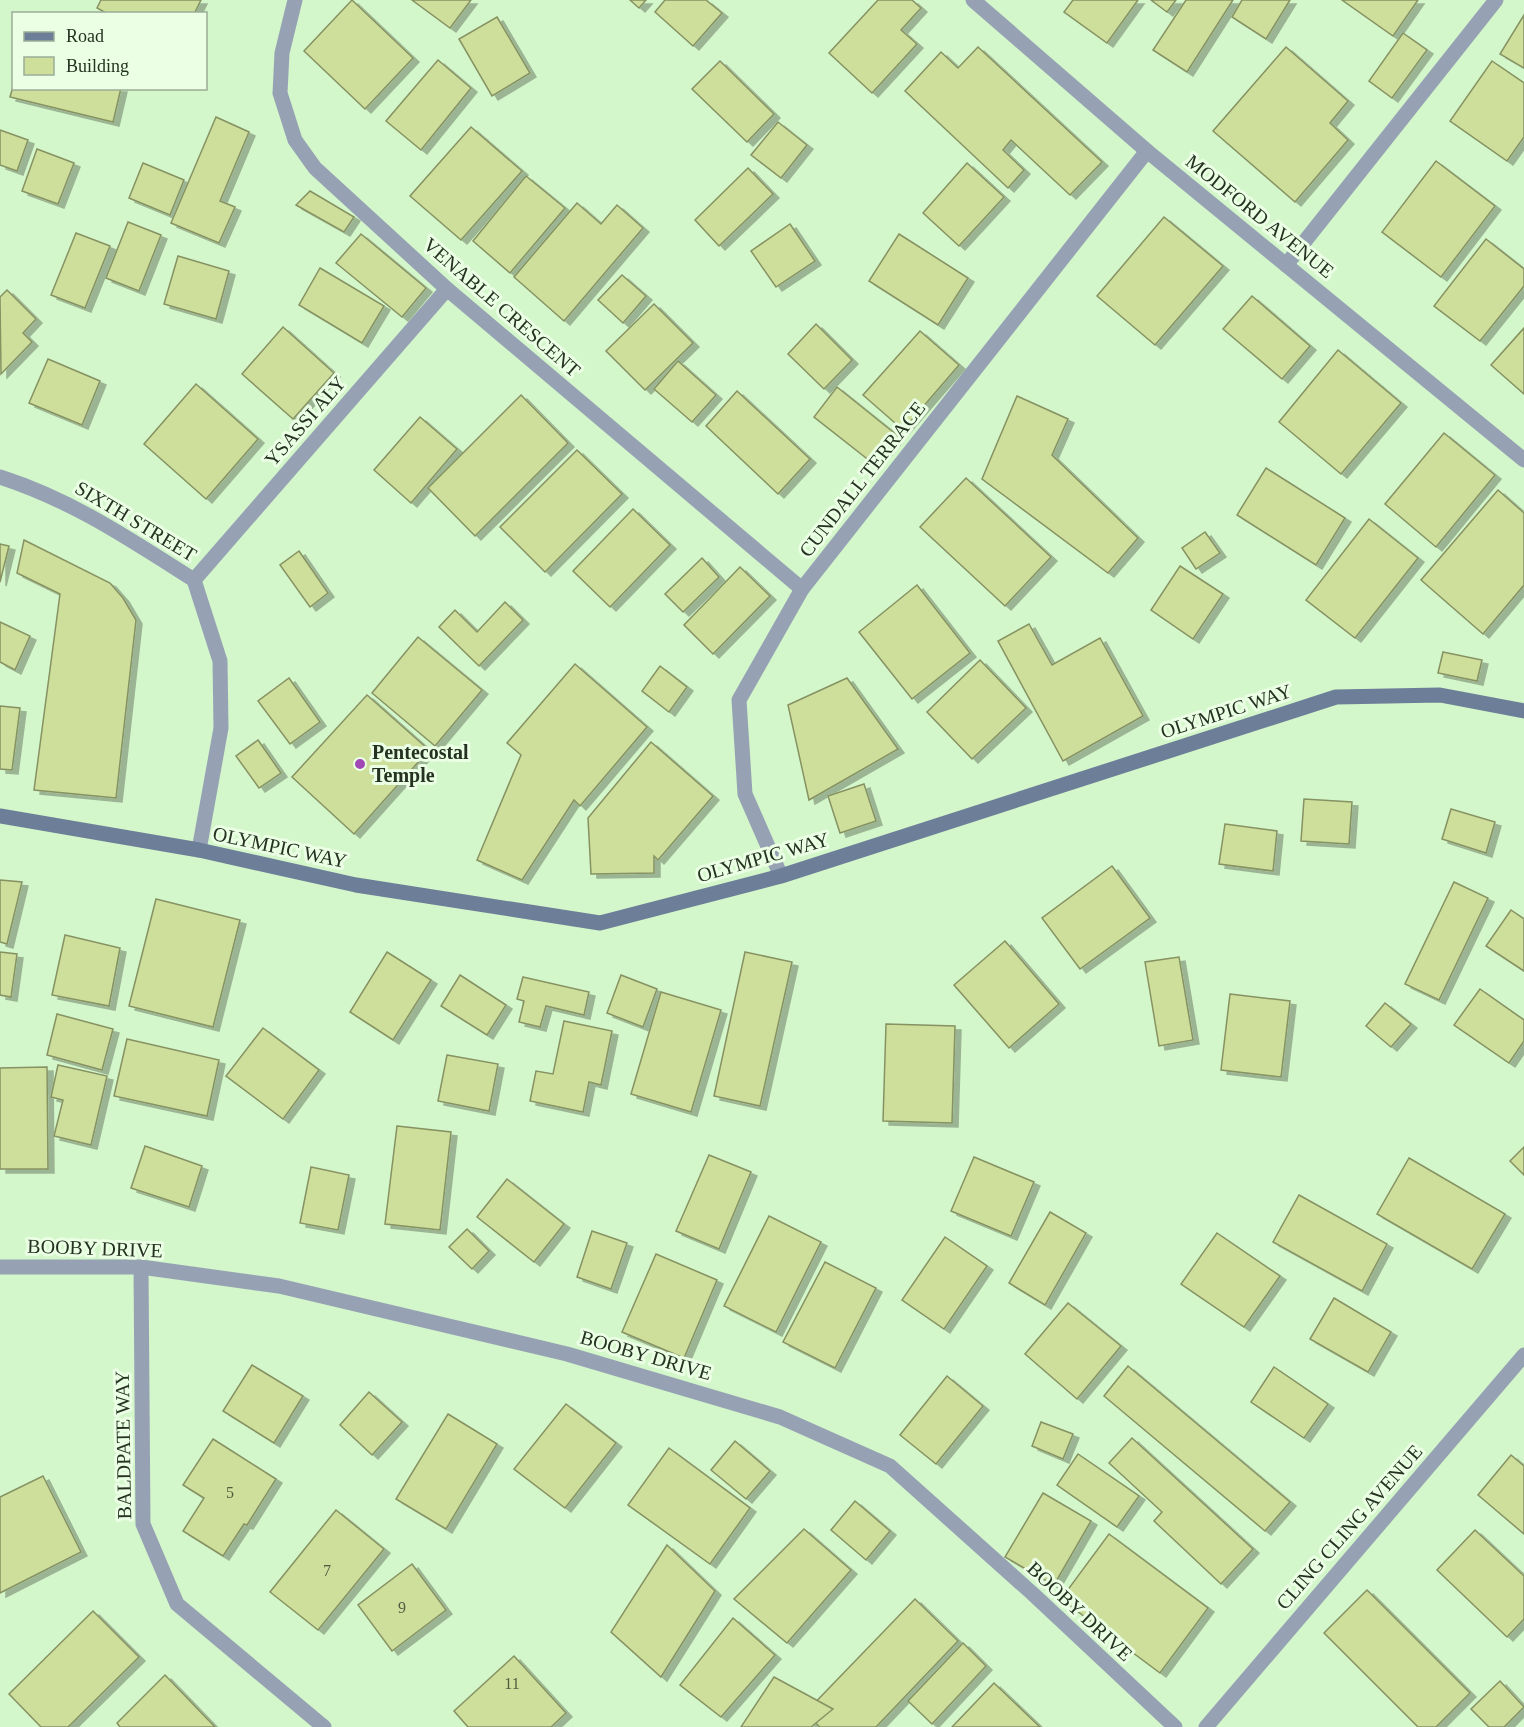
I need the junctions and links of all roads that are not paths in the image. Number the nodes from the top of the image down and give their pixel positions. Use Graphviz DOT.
graph roads {
  1 [pos="295,0"];
  2 [pos="973,0"];
  3 [pos="1496,0"];
  4 [pos="1147,151"];
  5 [pos="1286,265"];
  6 [pos="447,289"];
  7 [pos="1524,460"];
  8 [pos="0,477"];
  9 [pos="194,580"];
  10 [pos="802,589"];
  11 [pos="1524,711"];
  12 [pos="0,816"];
  13 [pos="200,850"];
  14 [pos="781,876"];
  15 [pos="0,1267"];
  16 [pos="141,1268"];
  17 [pos="1524,1355"];
  18 [pos="324,1727"];
  19 [pos="1175,1727"];
  20 [pos="1206,1727"];
  1 -- 6 [label="street, VENABLE CRESCENT"];
  2 -- 4 [label="street, MODFORD AVENUE"];
  3 -- 5 [label="street"];
  4 -- 5 [label="street, MODFORD AVENUE"];
  4 -- 10 [label="street, CUNDALL TERRACE"];
  5 -- 7 [label="street, MODFORD AVENUE"];
  6 -- 9 [label="street, YSASSI ALY"];
  6 -- 10 [label="street, VENABLE CRESCENT"];
  8 -- 9 [label="street, SIXTH STREET"];
  9 -- 13 [label="street, SIXTH STREET"];
  10 -- 14 [label="street, CUNDALL TERRACE"];
  11 -- 14 [label="street, OLYMPIC WAY"];
  12 -- 13 [label="street, OLYMPIC WAY"];
  13 -- 14 [label="street, OLYMPIC WAY"];
  15 -- 16 [label="street, BOOBY DRIVE"];
  16 -- 18 [label="street, BALDPATE WAY"];
  16 -- 19 [label="street, BOOBY DRIVE"];
  17 -- 20 [label="street, CLING CLING AVENUE"];
}
